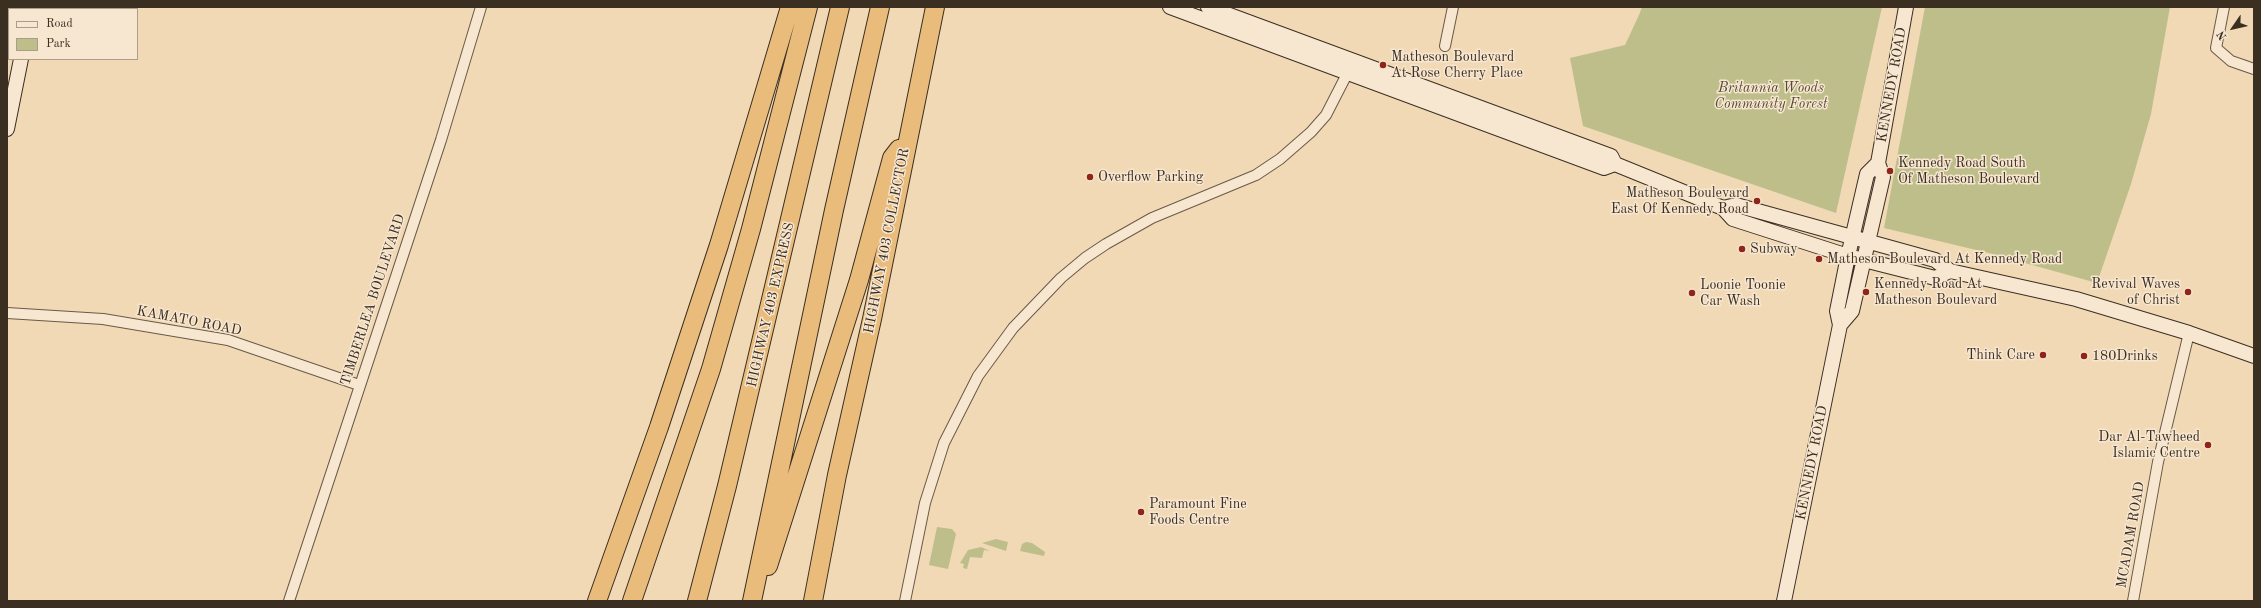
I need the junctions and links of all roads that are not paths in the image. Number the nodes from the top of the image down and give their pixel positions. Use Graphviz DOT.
graph roads {
  1 [pos="480,7"];
  2 [pos="790,7"];
  3 [pos="808,7"];
  4 [pos="840,7"];
  5 [pos="880,7"];
  6 [pos="935,7"];
  7 [pos="1170,7"];
  8 [pos="1208,7"];
  9 [pos="1453,7"];
  10 [pos="1906,7"];
  11 [pos="2224,7"];
  12 [pos="1445,46"];
  13 [pos="20,60"];
  14 [pos="2254,69"];
  15 [pos="1347,74"];
  16 [pos="7,129"];
  17 [pos="907,140"];
  18 [pos="1878,163"];
  19 [pos="1615,164"];
  20 [pos="1723,208"];
  21 [pos="1852,237"];
  22 [pos="1868,241"];
  23 [pos="1848,256"];
  24 [pos="1864,260"];
  25 [pos="1950,271"];
  26 [pos="7,313"];
  27 [pos="1840,325"];
  28 [pos="2189,333"];
  29 [pos="2254,356"];
  30 [pos="359,385"];
  31 [pos="837,475"];
  32 [pos="609,567"];
  33 [pos="289,601"];
  34 [pos="594,601"];
  35 [pos="597,601"];
  36 [pos="632,601"];
  37 [pos="697,601"];
  38 [pos="752,601"];
  39 [pos="755,601"];
  40 [pos="801,601"];
  41 [pos="813,601"];
  42 [pos="905,601"];
  43 [pos="1784,601"];
  44 [pos="2134,601"];
  1 -- 30 [label="street, TIMBERLEA BOULEVARD"];
  2 -- 32 [label="highway"];
  3 -- 36 [label="highway"];
  4 -- 37 [label="highway, HIGHWAY 403 EXPRESS"];
  5 -- 38 [label="highway"];
  6 -- 17 [label="highway, HIGHWAY 403 COLLECTOR"];
  7 -- 15 [label="street"];
  8 -- 19 [label="street"];
  9 -- 12 [label="street"];
  10 -- 18 [label="street, KENNEDY ROAD"];
  11 -- 14 [label="street"];
  13 -- 16 [label="street"];
  15 -- 19 [label="street"];
  15 -- 42 [label="street"];
  17 -- 31 [label="highway, HIGHWAY 403 COLLECTOR"];
  17 -- 39 [label="highway"];
  18 -- 21 [label="street, KENNEDY ROAD"];
  18 -- 22 [label="street, KENNEDY ROAD"];
  19 -- 20 [label="street"];
  20 -- 21 [label="street"];
  20 -- 23 [label="street"];
  21 -- 22 [label="street"];
  21 -- 23 [label="street, KENNEDY ROAD"];
  22 -- 24 [label="street, KENNEDY ROAD"];
  22 -- 25 [label="street"];
  23 -- 24 [label="street"];
  23 -- 27 [label="street, KENNEDY ROAD"];
  24 -- 25 [label="street"];
  24 -- 27 [label="street, KENNEDY ROAD"];
  25 -- 28 [label="street"];
  26 -- 30 [label="street, KAMATO ROAD"];
  27 -- 43 [label="street, KENNEDY ROAD"];
  28 -- 29 [label="street"];
  28 -- 44 [label="street, MCADAM ROAD"];
  30 -- 33 [label="street, TIMBERLEA BOULEVARD"];
  31 -- 40 [label="highway"];
  31 -- 41 [label="highway"];
  32 -- 34 [label="highway"];
  32 -- 35 [label="highway"];
}
